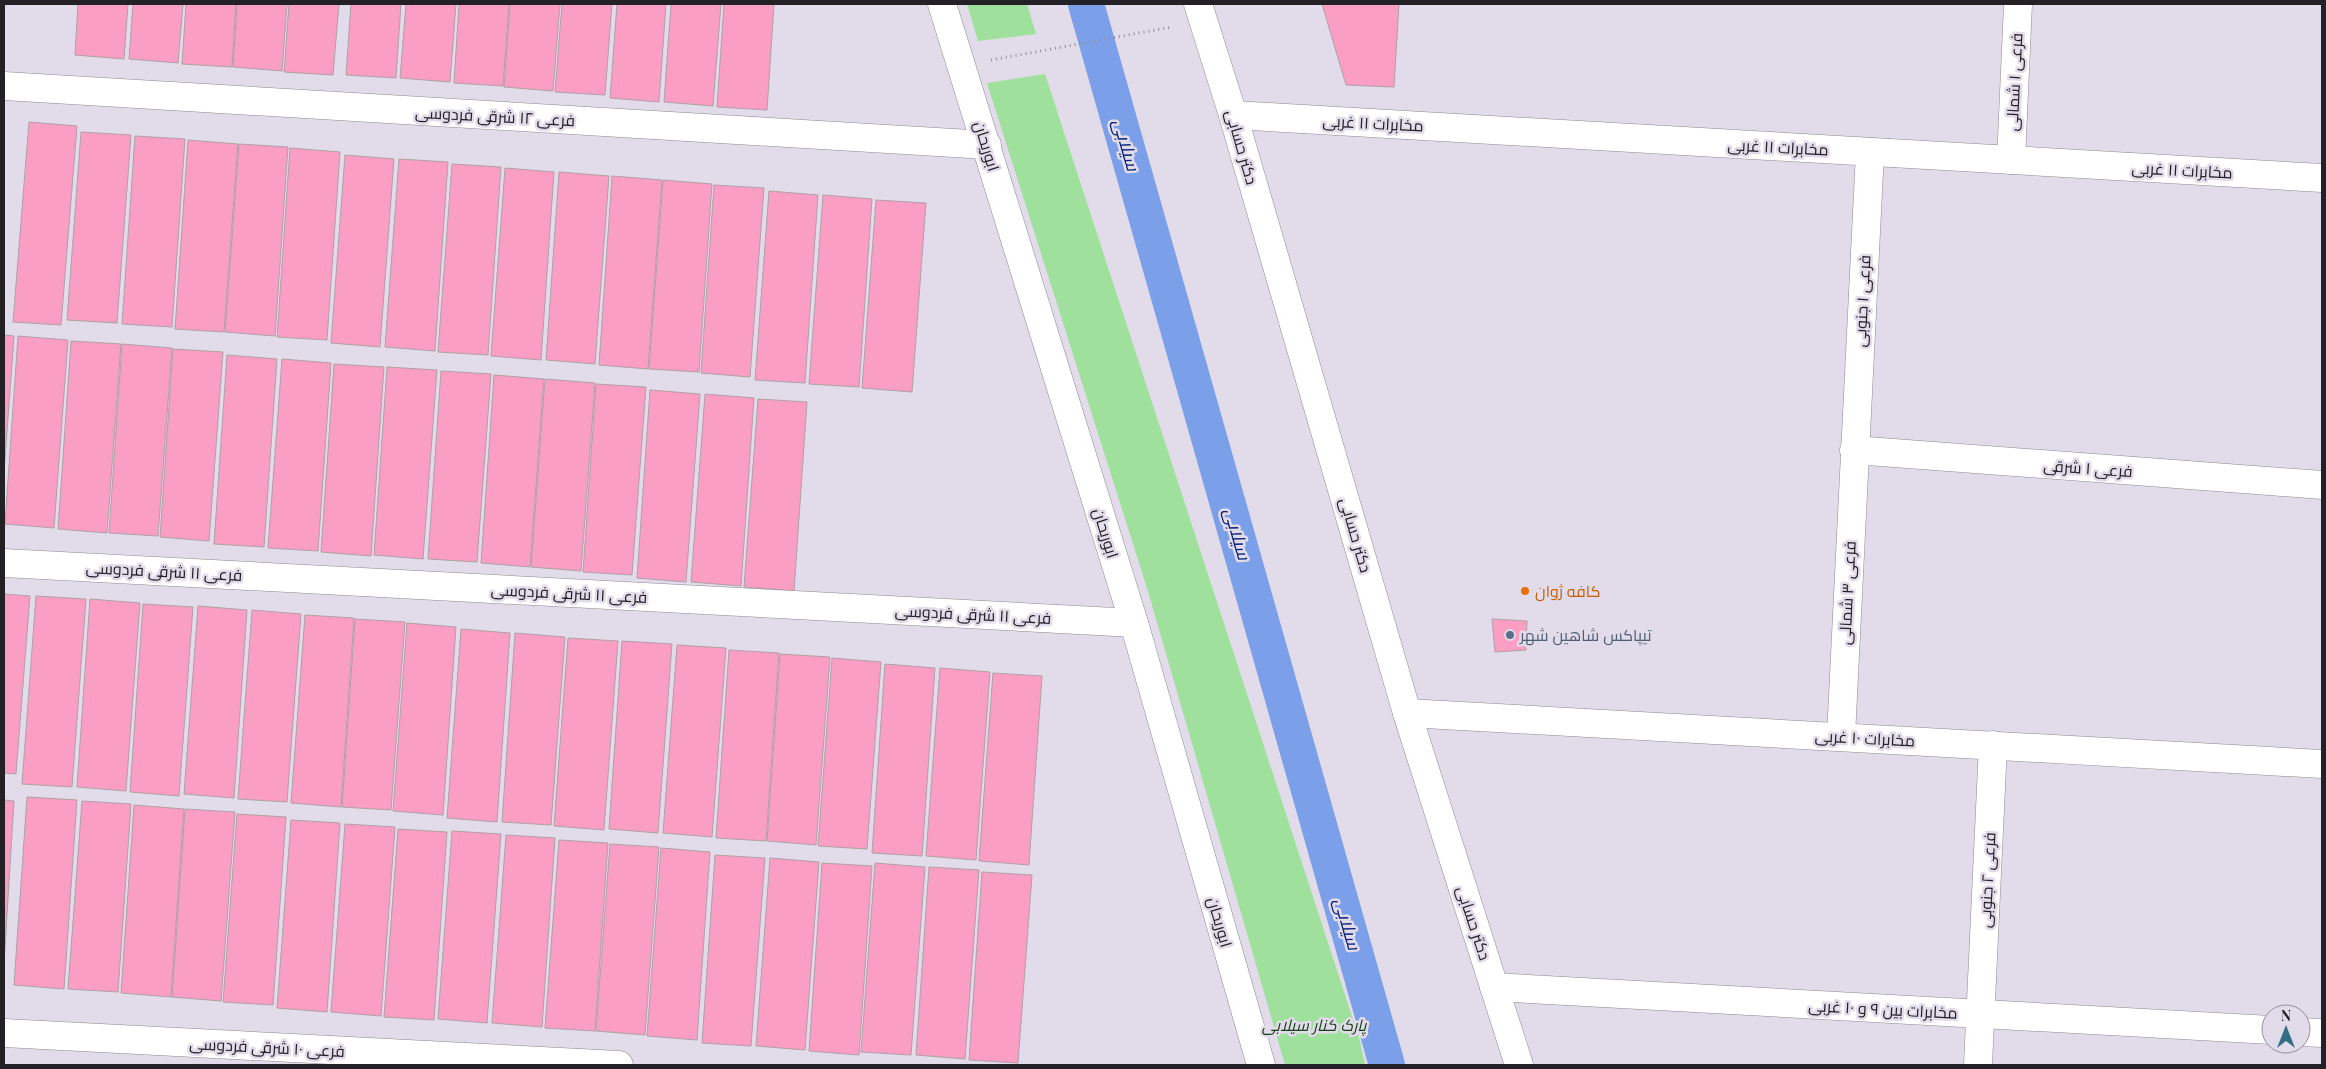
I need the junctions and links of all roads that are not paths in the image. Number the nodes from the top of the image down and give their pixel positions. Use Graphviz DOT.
graph roads {
  1 [pos="942,4"];
  2 [pos="2018,4"];
  3 [pos="1201,13"];
  4 [pos="4,86"];
  5 [pos="1233,115"];
  6 [pos="987,145"];
  7 [pos="1870,152"];
  8 [pos="2011,160"];
  9 [pos="2322,178"];
  10 [pos="1854,450"];
  11 [pos="2322,485"];
  12 [pos="4,562"];
  13 [pos="1134,623"];
  14 [pos="1407,713"];
  15 [pos="1841,736"];
  16 [pos="1993,745"];
  17 [pos="2322,764"];
  18 [pos="1494,987"];
  19 [pos="1981,1014"];
  20 [pos="2261,1029"];
  21 [pos="4,1033"];
  22 [pos="619,1065"];
  23 [pos="1261,1065"];
  24 [pos="1519,1065"];
  25 [pos="1978,1065"];
  1 -- 6 [label="street, ابوریحان"];
  2 -- 8 [label="street, فرعی ۱ شمالی"];
  3 -- 5 [label="street, دکتر حسابی"];
  4 -- 6 [label="street, فرعی ۱۲ شرقی فردوسی"];
  5 -- 7 [label="street, مخابرات ۱۱ غربی"];
  5 -- 14 [label="street, دکتر حسابی"];
  6 -- 13 [label="street, ابوریحان"];
  7 -- 8 [label="street, مخابرات ۱۱ غربی"];
  7 -- 10 [label="street, فرعی ۱ جنوبی"];
  8 -- 9 [label="street, مخابرات ۱۱ غربی"];
  10 -- 11 [label="street, فرعی ۱ شرقی"];
  10 -- 15 [label="street, فرعی ۳ شمالی"];
  12 -- 13 [label="street, فرعی ۱۱ شرقی فردوسی"];
  13 -- 23 [label="street, ابوریحان"];
  14 -- 15 [label="street, مخابرات ۱۰ غربی"];
  14 -- 18 [label="street, دکتر حسابی"];
  15 -- 16 [label="street, مخابرات ۱۰ غربی"];
  16 -- 17 [label="street, مخابرات ۱۰ غربی"];
  16 -- 19 [label="street, فرعی ۲ جنوبی"];
  18 -- 19 [label="street, مخابرات بین ۹ و ۱۰ غربی"];
  18 -- 24 [label="street, دکتر حسابی"];
  19 -- 20 [label="street, مخابرات بین ۹ و ۱۰ غربی"];
  19 -- 25 [label="street"];
  21 -- 22 [label="street, فرعی ۱۰ شرقی فردوسی"];
}
